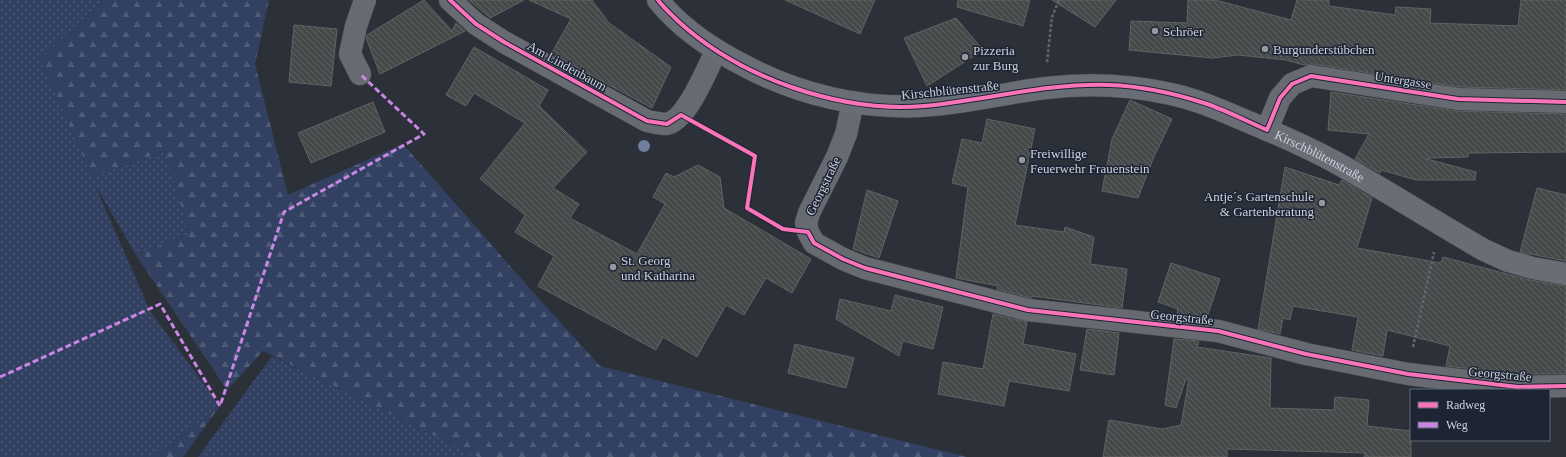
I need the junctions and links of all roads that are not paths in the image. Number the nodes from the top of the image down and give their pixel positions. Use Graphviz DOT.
graph roads {
  1 [pos="365,0"];
  2 [pos="450,0"];
  3 [pos="658,0"];
  4 [pos="716,51"];
  5 [pos="360,74"];
  6 [pos="853,102"];
  7 [pos="1566,102"];
  8 [pos="1267,130"];
  9 [pos="1566,274"];
  10 [pos="1566,386"];
  1 -- 5 [label="street"];
  2 -- 4 [label="street, Am Lindenbaum"];
  3 -- 4 [label="main road, Kirschblütenstraße"];
  4 -- 6 [label="main road, Kirschblütenstraße"];
  6 -- 8 [label="main road, Kirschblütenstraße"];
  6 -- 10 [label="street, Georgstraße"];
  7 -- 8 [label="street, Untergasse"];
  8 -- 9 [label="main road, Kirschblütenstraße"];
}
